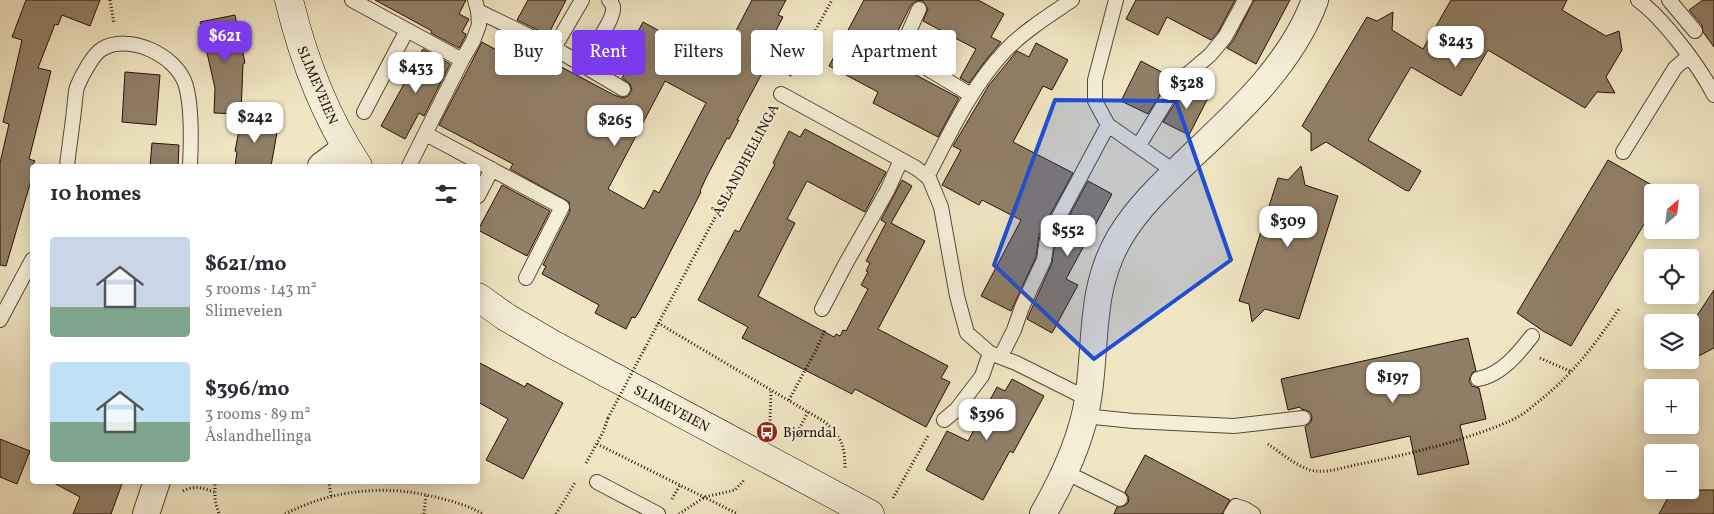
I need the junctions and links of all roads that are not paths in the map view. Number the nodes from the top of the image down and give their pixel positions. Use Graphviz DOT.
graph roads {
  1 [pos="288,0"];
  2 [pos="352,0"];
  3 [pos="582,0"];
  4 [pos="609,0"];
  5 [pos="1072,0"];
  6 [pos="1116,0"];
  7 [pos="1245,0"];
  8 [pos="1315,0"];
  9 [pos="1638,0"];
  10 [pos="1669,0"];
  11 [pos="477,5"];
  12 [pos="919,9"];
  13 [pos="407,30"];
  14 [pos="522,30"];
  15 [pos="604,30"];
  16 [pos="1695,31"];
  17 [pos="562,34"];
  18 [pos="1689,56"];
  19 [pos="462,60"];
  20 [pos="600,75"];
  21 [pos="623,89"];
  22 [pos="781,94"];
  23 [pos="971,95"];
  24 [pos="1714,95"];
  25 [pos="364,112"];
  26 [pos="1108,124"];
  27 [pos="426,134"];
  28 [pos="1139,146"];
  29 [pos="1622,152"];
  30 [pos="352,156"];
  31 [pos="902,160"];
  32 [pos="67,164"];
  33 [pos="190,164"];
  34 [pos="327,164"];
  35 [pos="410,164"];
  36 [pos="492,169"];
  37 [pos="1175,172"];
  38 [pos="927,177"];
  39 [pos="480,192"];
  40 [pos="30,264"];
  41 [pos="526,278"];
  42 [pos="480,299"];
  43 [pos="822,309"];
  44 [pos="0,320"];
  45 [pos="1532,336"];
  46 [pos="996,354"];
  47 [pos="1478,379"];
  48 [pos="1086,408"];
  49 [pos="1303,418"];
  50 [pos="944,420"];
  51 [pos="1064,472"];
  52 [pos="597,482"];
  53 [pos="168,487"];
  54 [pos="1120,500"];
  55 [pos="880,508"];
  56 [pos="146,514"];
  57 [pos="658,514"];
  58 [pos="1043,514"];
  59 [pos="1230,514"];
  60 [pos="1253,514"];
  1 -- 30 [label="street, SLIMEVEIEN"];
  2 -- 13 [label="lane"];
  3 -- 17 [label="lane"];
  4 -- 15 [label="lane"];
  5 -- 23 [label="lane"];
  6 -- 26 [label="lane"];
  7 -- 28 [label="lane"];
  8 -- 37 [label="street"];
  9 -- 18 [label="lane"];
  10 -- 16 [label="lane"];
  11 -- 14 [label="lane"];
  11 -- 19 [label="lane"];
  12 -- 23 [label="lane"];
  13 -- 19 [label="lane"];
  13 -- 25 [label="lane"];
  18 -- 24 [label="lane"];
  18 -- 29 [label="lane"];
  19 -- 27 [label="lane"];
  20 -- 21 [label="lane"];
  22 -- 31 [label="lane, ÅSLANDHELLINGA"];
  23 -- 38 [label="lane"];
  26 -- 28 [label="lane"];
  26 -- 46 [label="lane"];
  27 -- 35 [label="lane"];
  27 -- 36 [label="lane"];
  28 -- 37 [label="lane"];
  30 -- 34 [label="street"];
  31 -- 38 [label="lane, ÅSLANDHELLINGA"];
  31 -- 43 [label="lane"];
  32 -- 33 [label="lane"];
  36 -- 39 [label="lane"];
  36 -- 41 [label="lane"];
  37 -- 48 [label="street"];
  38 -- 46 [label="lane, ÅSLANDHELLINGA"];
  40 -- 44 [label="lane"];
  42 -- 55 [label="street, SLIMEVEIEN"];
  45 -- 47 [label="lane"];
  46 -- 48 [label="lane, ÅSLANDHELLINGA"];
  46 -- 50 [label="lane"];
  48 -- 49 [label="lane, ÅSLANDHELLINGA"];
  48 -- 51 [label="street"];
  51 -- 54 [label="lane"];
  51 -- 58 [label="street"];
  52 -- 57 [label="lane"];
  53 -- 56 [label="street"];
  59 -- 60 [label="lane"];
}
